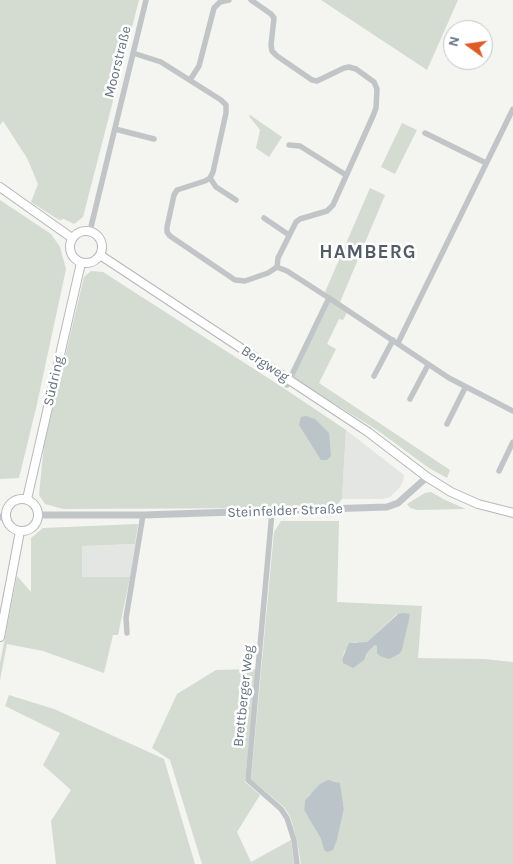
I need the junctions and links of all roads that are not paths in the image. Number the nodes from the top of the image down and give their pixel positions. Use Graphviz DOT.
graph roads {
  1 [pos="146,0"];
  2 [pos="229,0"];
  3 [pos="251,0"];
  4 [pos="216,2"];
  5 [pos="133,53"];
  6 [pos="190,80"];
  7 [pos="513,109"];
  8 [pos="115,129"];
  9 [pos="425,133"];
  10 [pos="154,139"];
  11 [pos="289,145"];
  12 [pos="486,163"];
  13 [pos="346,175"];
  14 [pos="210,178"];
  15 [pos="0,187"];
  16 [pos="236,200"];
  17 [pos="264,218"];
  18 [pos="90,231"];
  19 [pos="289,234"];
  20 [pos="72,238"];
  21 [pos="100,256"];
  22 [pos="81,262"];
  23 [pos="277,267"];
  24 [pos="329,298"];
  25 [pos="395,342"];
  26 [pos="428,365"];
  27 [pos="374,376"];
  28 [pos="288,382"];
  29 [pos="465,388"];
  30 [pos="410,400"];
  31 [pos="513,411"];
  32 [pos="447,424"];
  33 [pos="513,442"];
  34 [pos="499,471"];
  35 [pos="427,477"];
  36 [pos="27,500"];
  37 [pos="272,512"];
  38 [pos="513,513"];
  39 [pos="39,515"];
  40 [pos="143,515"];
  41 [pos="3,517"];
  42 [pos="20,531"];
  43 [pos="127,633"];
  44 [pos="0,637"];
  45 [pos="297,864"];
  1 -- 5 [label="street, Moorstraße"];
  2 -- 4 [label="street"];
  3 -- 13 [label="street"];
  4 -- 6 [label="street"];
  5 -- 6 [label="street"];
  5 -- 8 [label="street, Moorstraße"];
  6 -- 14 [label="street"];
  7 -- 12 [label="street"];
  8 -- 10 [label="street"];
  8 -- 18 [label="street, Moorstraße"];
  9 -- 12 [label="street"];
  11 -- 13 [label="street"];
  12 -- 25 [label="street"];
  13 -- 19 [label="street"];
  14 -- 16 [label="street"];
  14 -- 23 [label="street"];
  15 -- 20 [label="main road"];
  17 -- 19 [label="street"];
  18 -- 20 [label="main road"];
  18 -- 21 [label="main road"];
  19 -- 23 [label="street"];
  20 -- 22 [label="main road"];
  21 -- 22 [label="main road"];
  21 -- 28 [label="main road, Bergweg"];
  22 -- 36 [label="main road, Südring"];
  23 -- 24 [label="street"];
  24 -- 25 [label="street"];
  24 -- 28 [label="street"];
  25 -- 26 [label="street"];
  25 -- 27 [label="street"];
  26 -- 29 [label="street"];
  26 -- 30 [label="street"];
  28 -- 35 [label="main road, Bergweg"];
  29 -- 31 [label="street"];
  29 -- 32 [label="street"];
  33 -- 34 [label="street"];
  35 -- 37 [label="street, Steinfelder Straße"];
  35 -- 38 [label="main road"];
  36 -- 39 [label="main road"];
  36 -- 41 [label="main road"];
  37 -- 40 [label="street, Steinfelder Straße"];
  37 -- 45 [label="street, Brettberger Weg"];
  39 -- 40 [label="street, Steinfelder Straße"];
  39 -- 42 [label="main road"];
  40 -- 43 [label="street"];
  41 -- 42 [label="main road"];
  42 -- 44 [label="main road"];
}
